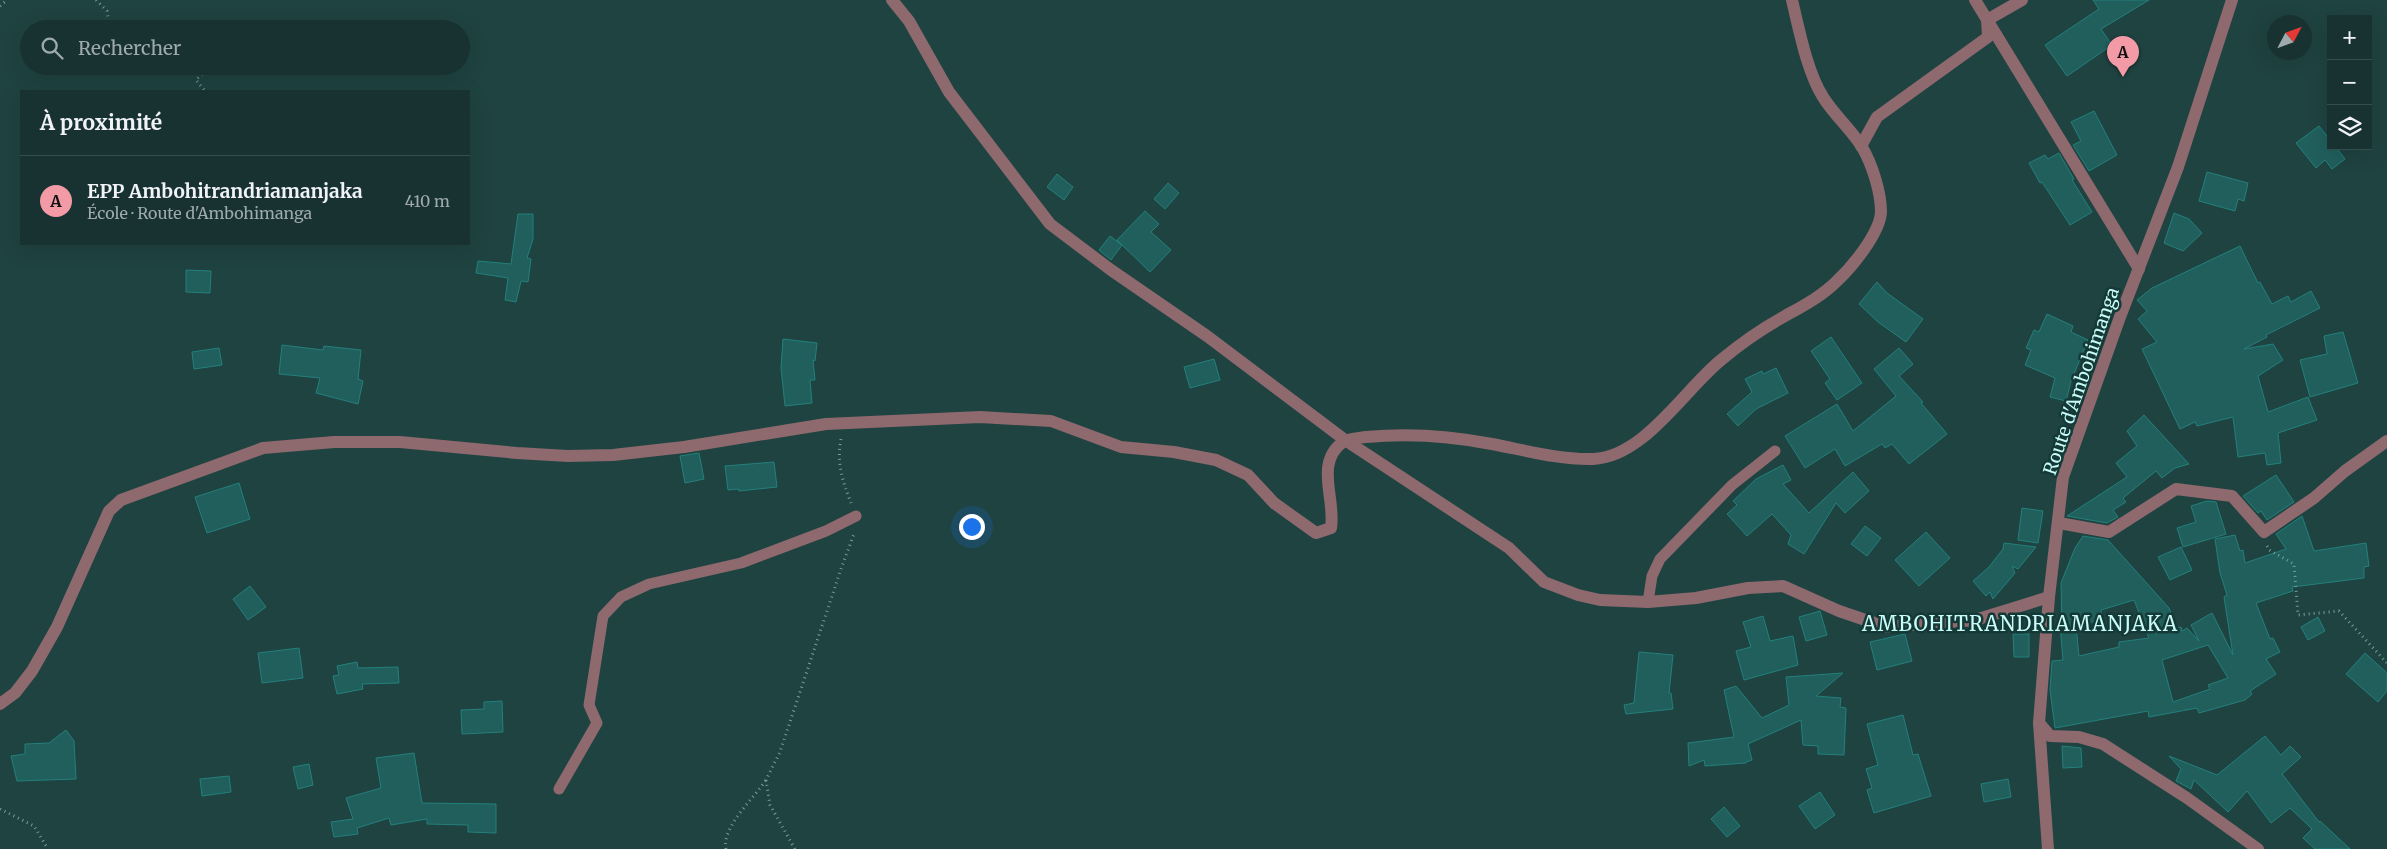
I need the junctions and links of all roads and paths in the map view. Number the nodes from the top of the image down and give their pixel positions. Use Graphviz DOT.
graph roads {
  1 [pos="6,0"];
  2 [pos="96,0"];
  3 [pos="892,0"];
  4 [pos="1792,0"];
  5 [pos="1975,0"];
  6 [pos="2022,0"];
  7 [pos="2232,0"];
  8 [pos="0,6"];
  9 [pos="108,20"];
  10 [pos="1987,20"];
  11 [pos="201,75"];
  12 [pos="204,90"];
  13 [pos="1862,146"];
  14 [pos="2138,269"];
  15 [pos="852,422"];
  16 [pos="1345,440"];
  17 [pos="2387,441"];
  18 [pos="1775,451"];
  19 [pos="856,516"];
  20 [pos="2059,523"];
  21 [pos="2264,532"];
  22 [pos="2049,597"];
  23 [pos="1648,602"];
  24 [pos="2387,663"];
  25 [pos="0,704"];
  26 [pos="2039,723"];
  27 [pos="766,780"];
  28 [pos="558,789"];
  29 [pos="0,809"];
  30 [pos="48,849"];
  31 [pos="726,849"];
  32 [pos="795,849"];
  33 [pos="2048,849"];
  34 [pos="2258,849"];
  1 -- 8 [label="path"];
  2 -- 9 [label="path"];
  3 -- 16 [label="street"];
  4 -- 13 [label="street"];
  5 -- 10 [label="street"];
  6 -- 10 [label="street"];
  7 -- 14 [label="street, Route d'Ambohimanga"];
  10 -- 13 [label="street"];
  10 -- 14 [label="street"];
  11 -- 12 [label="path"];
  13 -- 16 [label="street"];
  14 -- 20 [label="street, Route d'Ambohimanga"];
  15 -- 16 [label="street"];
  15 -- 19 [label="path"];
  15 -- 25 [label="street"];
  16 -- 23 [label="street"];
  17 -- 21 [label="street"];
  18 -- 23 [label="lane"];
  19 -- 27 [label="path"];
  19 -- 28 [label="lane"];
  20 -- 21 [label="street"];
  20 -- 22 [label="street, Route d'Ambohimanga"];
  21 -- 24 [label="path"];
  22 -- 23 [label="street"];
  22 -- 26 [label="street, Route d'Ambohimanga"];
  26 -- 33 [label="street, Route d'Ambohimanga"];
  26 -- 34 [label="street"];
  27 -- 31 [label="path"];
  27 -- 32 [label="path"];
  29 -- 30 [label="path"];
}
